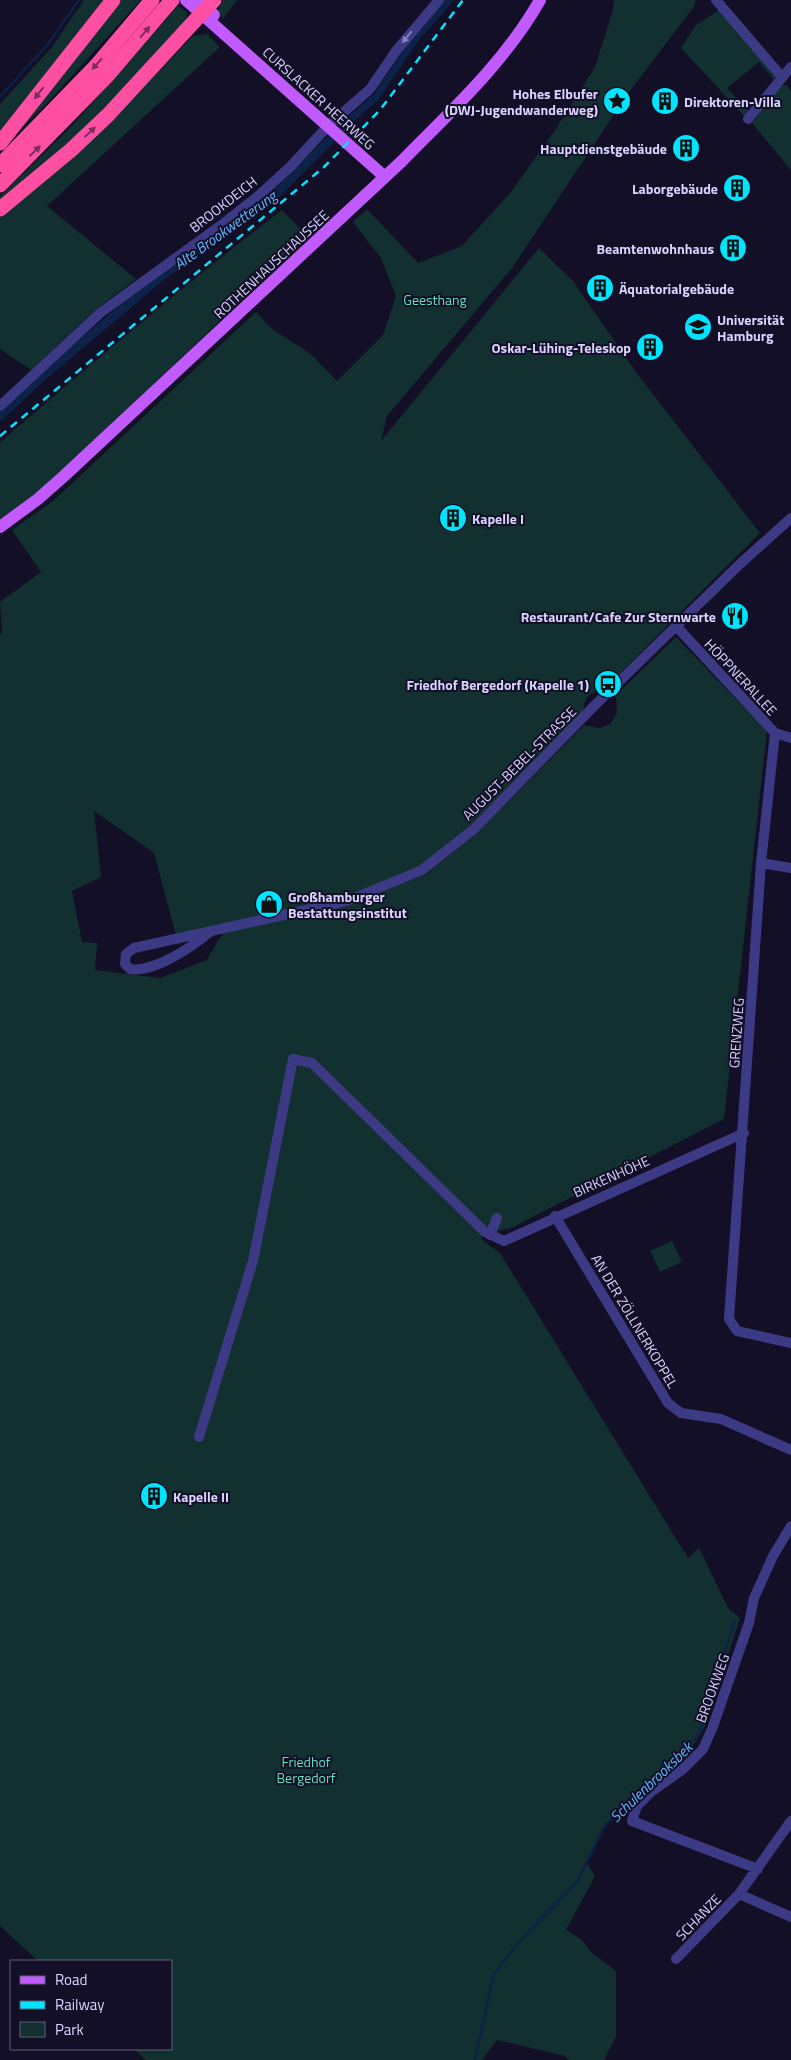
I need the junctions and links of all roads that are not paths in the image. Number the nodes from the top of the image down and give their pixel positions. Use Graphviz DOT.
graph roads {
  1 [pos="112,0"];
  2 [pos="152,0"];
  3 [pos="172,0"];
  4 [pos="439,0"];
  5 [pos="540,0"];
  6 [pos="716,0"];
  7 [pos="197,4"];
  8 [pos="787,76"];
  9 [pos="748,119"];
  10 [pos="333,132"];
  11 [pos="0,143"];
  12 [pos="0,165"];
  13 [pos="386,177"];
  14 [pos="0,185"];
  15 [pos="0,209"];
  16 [pos="0,406"];
  17 [pos="791,518"];
  18 [pos="0,527"];
  19 [pos="676,626"];
  20 [pos="775,734"];
  21 [pos="791,738"];
  22 [pos="761,863"];
  23 [pos="791,868"];
  24 [pos="210,932"];
  25 [pos="744,1133"];
  26 [pos="555,1216"];
  27 [pos="497,1218"];
  28 [pos="490,1235"];
  29 [pos="791,1343"];
  30 [pos="199,1437"];
  31 [pos="791,1450"];
  32 [pos="791,1526"];
  33 [pos="791,1821"];
  34 [pos="758,1870"];
  35 [pos="739,1894"];
  36 [pos="791,1918"];
  37 [pos="676,1959"];
  1 -- 11 [label="highway, one-way"];
  2 -- 12 [label="highway, one-way"];
  14 -- 3 [label="highway, one-way"];
  4 -- 10 [label="street, BROOKDEICH, one-way"];
  5 -- 13 [label="main road, ROTHENHAUSCHAUSSEE"];
  6 -- 8 [label="street"];
  7 -- 10 [label="main road, CURSLACKER HEERWEG"];
  15 -- 7 [label="highway, one-way"];
  8 -- 9 [label="street"];
  10 -- 13 [label="main road, CURSLACKER HEERWEG"];
  10 -- 16 [label="street, BROOKDEICH"];
  13 -- 18 [label="main road, ROTHENHAUSCHAUSSEE"];
  17 -- 19 [label="street, AUGUST-BEBEL-STRASSE"];
  19 -- 20 [label="street, HÖPPNERALLEE"];
  19 -- 24 [label="street, AUGUST-BEBEL-STRASSE"];
  20 -- 21 [label="street, HÖPPNERALLEE"];
  20 -- 22 [label="street, GRENZWEG"];
  22 -- 23 [label="street"];
  22 -- 25 [label="street, GRENZWEG"];
  24 -- 24 [label="street, AUGUST-BEBEL-STRASSE"];
  25 -- 26 [label="street, BIRKENHÖHE"];
  25 -- 29 [label="street, GRENZWEG"];
  26 -- 28 [label="street, BIRKENHÖHE"];
  26 -- 31 [label="street, AN DER ZÖLLNERKOPPEL"];
  27 -- 28 [label="street"];
  28 -- 30 [label="street"];
  32 -- 34 [label="street, BROOKWEG"];
  33 -- 34 [label="street, SCHANZE"];
  34 -- 35 [label="street, SCHANZE"];
  35 -- 36 [label="street, SCHANZE"];
  35 -- 37 [label="street, SCHANZE"];
}
